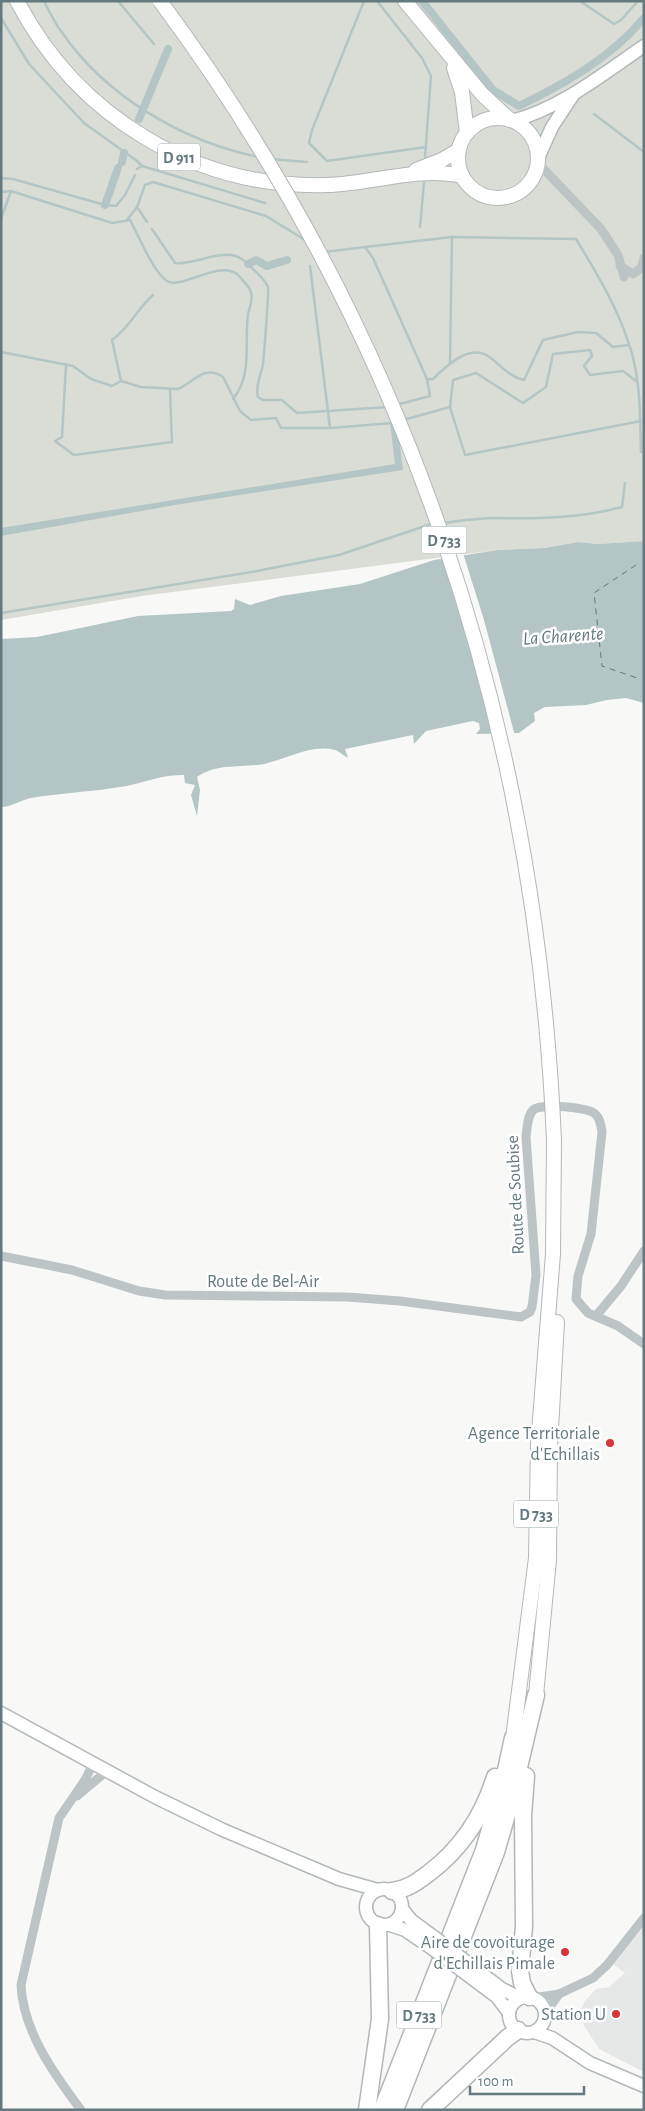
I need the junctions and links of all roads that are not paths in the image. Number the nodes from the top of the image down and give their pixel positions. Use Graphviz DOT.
graph roads {
  1 [pos="16,1"];
  2 [pos="160,1"];
  3 [pos="170,1"];
  4 [pos="405,1"];
  5 [pos="644,46"];
  6 [pos="452,60"];
  7 [pos="573,94"];
  8 [pos="511,120"];
  9 [pos="467,133"];
  10 [pos="459,150"];
  11 [pos="538,159"];
  12 [pos="404,175"];
  13 [pos="462,176"];
  14 [pos="644,258"];
  15 [pos="620,266"];
  16 [pos="624,278"];
  17 [pos="558,1140"];
  18 [pos="644,1251"];
  19 [pos="1,1256"];
  20 [pos="527,1314"];
  21 [pos="596,1316"];
  22 [pos="644,1344"];
  23 [pos="536,1695"];
  24 [pos="1,1712"];
  25 [pos="513,1738"];
  26 [pos="94,1762"];
  27 [pos="108,1770"];
  28 [pos="69,1802"];
  29 [pos="339,1879"];
  30 [pos="385,1890"];
  31 [pos="366,1910"];
  32 [pos="403,1910"];
  33 [pos="644,1918"];
  34 [pos="384,1925"];
  35 [pos="432,1942"];
  36 [pos="467,1969"];
  37 [pos="559,1994"];
  38 [pos="527,1997"];
  39 [pos="509,2013"];
  40 [pos="545,2014"];
  41 [pos="526,2031"];
  42 [pos="600,2066"];
  43 [pos="644,2086"];
  44 [pos="81,2110"];
  45 [pos="367,2110"];
  46 [pos="382,2110"];
  47 [pos="394,2110"];
  48 [pos="430,2110"];
  1 -- 12 [label="main road, D 911"];
  2 -- 17 [label="main road, D 733, bridge"];
  3 -- 17 [label="main road, D 733"];
  4 -- 6 [label="main road"];
  5 -- 7 [label="main road"];
  6 -- 8 [label="main road"];
  6 -- 9 [label="main road"];
  7 -- 8 [label="main road"];
  7 -- 11 [label="main road"];
  8 -- 9 [label="main road"];
  8 -- 11 [label="main road"];
  9 -- 10 [label="main road"];
  10 -- 12 [label="main road, D 911"];
  10 -- 13 [label="main road"];
  11 -- 13 [label="main road"];
  11 -- 15 [label="street"];
  12 -- 13 [label="main road, D 911"];
  14 -- 15 [label="street"];
  15 -- 16 [label="street"];
  17 -- 23 [label="main road, D 733"];
  17 -- 25 [label="main road, D 733"];
  18 -- 21 [label="street"];
  19 -- 20 [label="street, Route de Bel-Air"];
  20 -- 21 [label="street, Route de Soubise"];
  21 -- 22 [label="street, Route de Soubise"];
  23 -- 38 [label="highway"];
  23 -- 47 [label="highway, D 733"];
  24 -- 26 [label="main road"];
  25 -- 30 [label="highway"];
  25 -- 46 [label="highway, D 733"];
  26 -- 27 [label="main road"];
  26 -- 28 [label="street"];
  27 -- 28 [label="street"];
  27 -- 29 [label="main road"];
  28 -- 44 [label="street"];
  29 -- 30 [label="main road"];
  29 -- 31 [label="main road"];
  30 -- 31 [label="main road"];
  30 -- 32 [label="main road"];
  31 -- 34 [label="main road"];
  32 -- 34 [label="main road"];
  32 -- 35 [label="main road"];
  33 -- 37 [label="street"];
  34 -- 35 [label="main road"];
  34 -- 45 [label="highway"];
  35 -- 36 [label="main road, bridge"];
  36 -- 38 [label="main road"];
  36 -- 39 [label="main road"];
  37 -- 38 [label="street"];
  37 -- 40 [label="street"];
  38 -- 39 [label="main road"];
  38 -- 40 [label="main road"];
  39 -- 41 [label="main road"];
  40 -- 41 [label="main road"];
  40 -- 42 [label="main road"];
  41 -- 42 [label="main road"];
  41 -- 48 [label="highway"];
  42 -- 43 [label="main road"];
}
